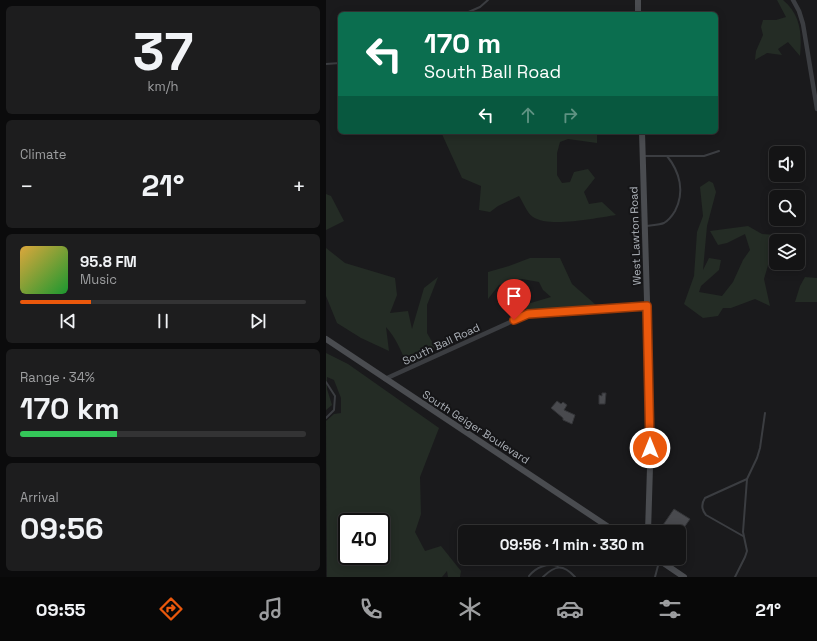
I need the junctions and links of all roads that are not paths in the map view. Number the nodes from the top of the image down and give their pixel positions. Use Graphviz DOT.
graph roads {
  1 [pos="488,0"];
  2 [pos="638,0"];
  3 [pos="793,0"];
  4 [pos="469,12"];
  5 [pos="638,12"];
  6 [pos="338,62"];
  7 [pos="326,64"];
  8 [pos="817,108"];
  9 [pos="642,134"];
  10 [pos="719,151"];
  11 [pos="642,156"];
  12 [pos="667,156"];
  13 [pos="644,226"];
  14 [pos="647,306"];
  15 [pos="326,339"];
  16 [pos="385,379"];
  17 [pos="326,382"];
  18 [pos="765,413"];
  19 [pos="326,418"];
  20 [pos="747,479"];
  21 [pos="605,525"];
  22 [pos="648,525"];
  23 [pos="743,536"];
  24 [pos="657,565"];
  25 [pos="667,565"];
  26 [pos="559,567"];
  27 [pos="529,576"];
  28 [pos="543,577"];
  29 [pos="575,577"];
  30 [pos="655,577"];
  31 [pos="684,577"];
  32 [pos="735,577"];
  1 -- 4 [label="lane"];
  2 -- 5 [label="street"];
  3 -- 8 [label="street"];
  6 -- 7 [label="lane"];
  9 -- 11 [label="street, West Lawton Road"];
  10 -- 12 [label="lane"];
  11 -- 12 [label="lane"];
  11 -- 13 [label="street, West Lawton Road"];
  12 -- 13 [label="lane"];
  13 -- 14 [label="street, West Lawton Road"];
  14 -- 16 [label="street, South Ball Road"];
  14 -- 22 [label="street, West Lawton Road"];
  15 -- 16 [label="street, South Geiger Boulevard"];
  16 -- 21 [label="street, South Geiger Boulevard"];
  17 -- 19 [label="lane"];
  18 -- 20 [label="lane"];
  20 -- 23 [label="lane"];
  20 -- 23 [label="lane"];
  23 -- 32 [label="lane"];
  24 -- 30 [label="lane"];
  25 -- 31 [label="street"];
  26 -- 27 [label="lane"];
  26 -- 28 [label="lane"];
  26 -- 29 [label="lane"];
}
